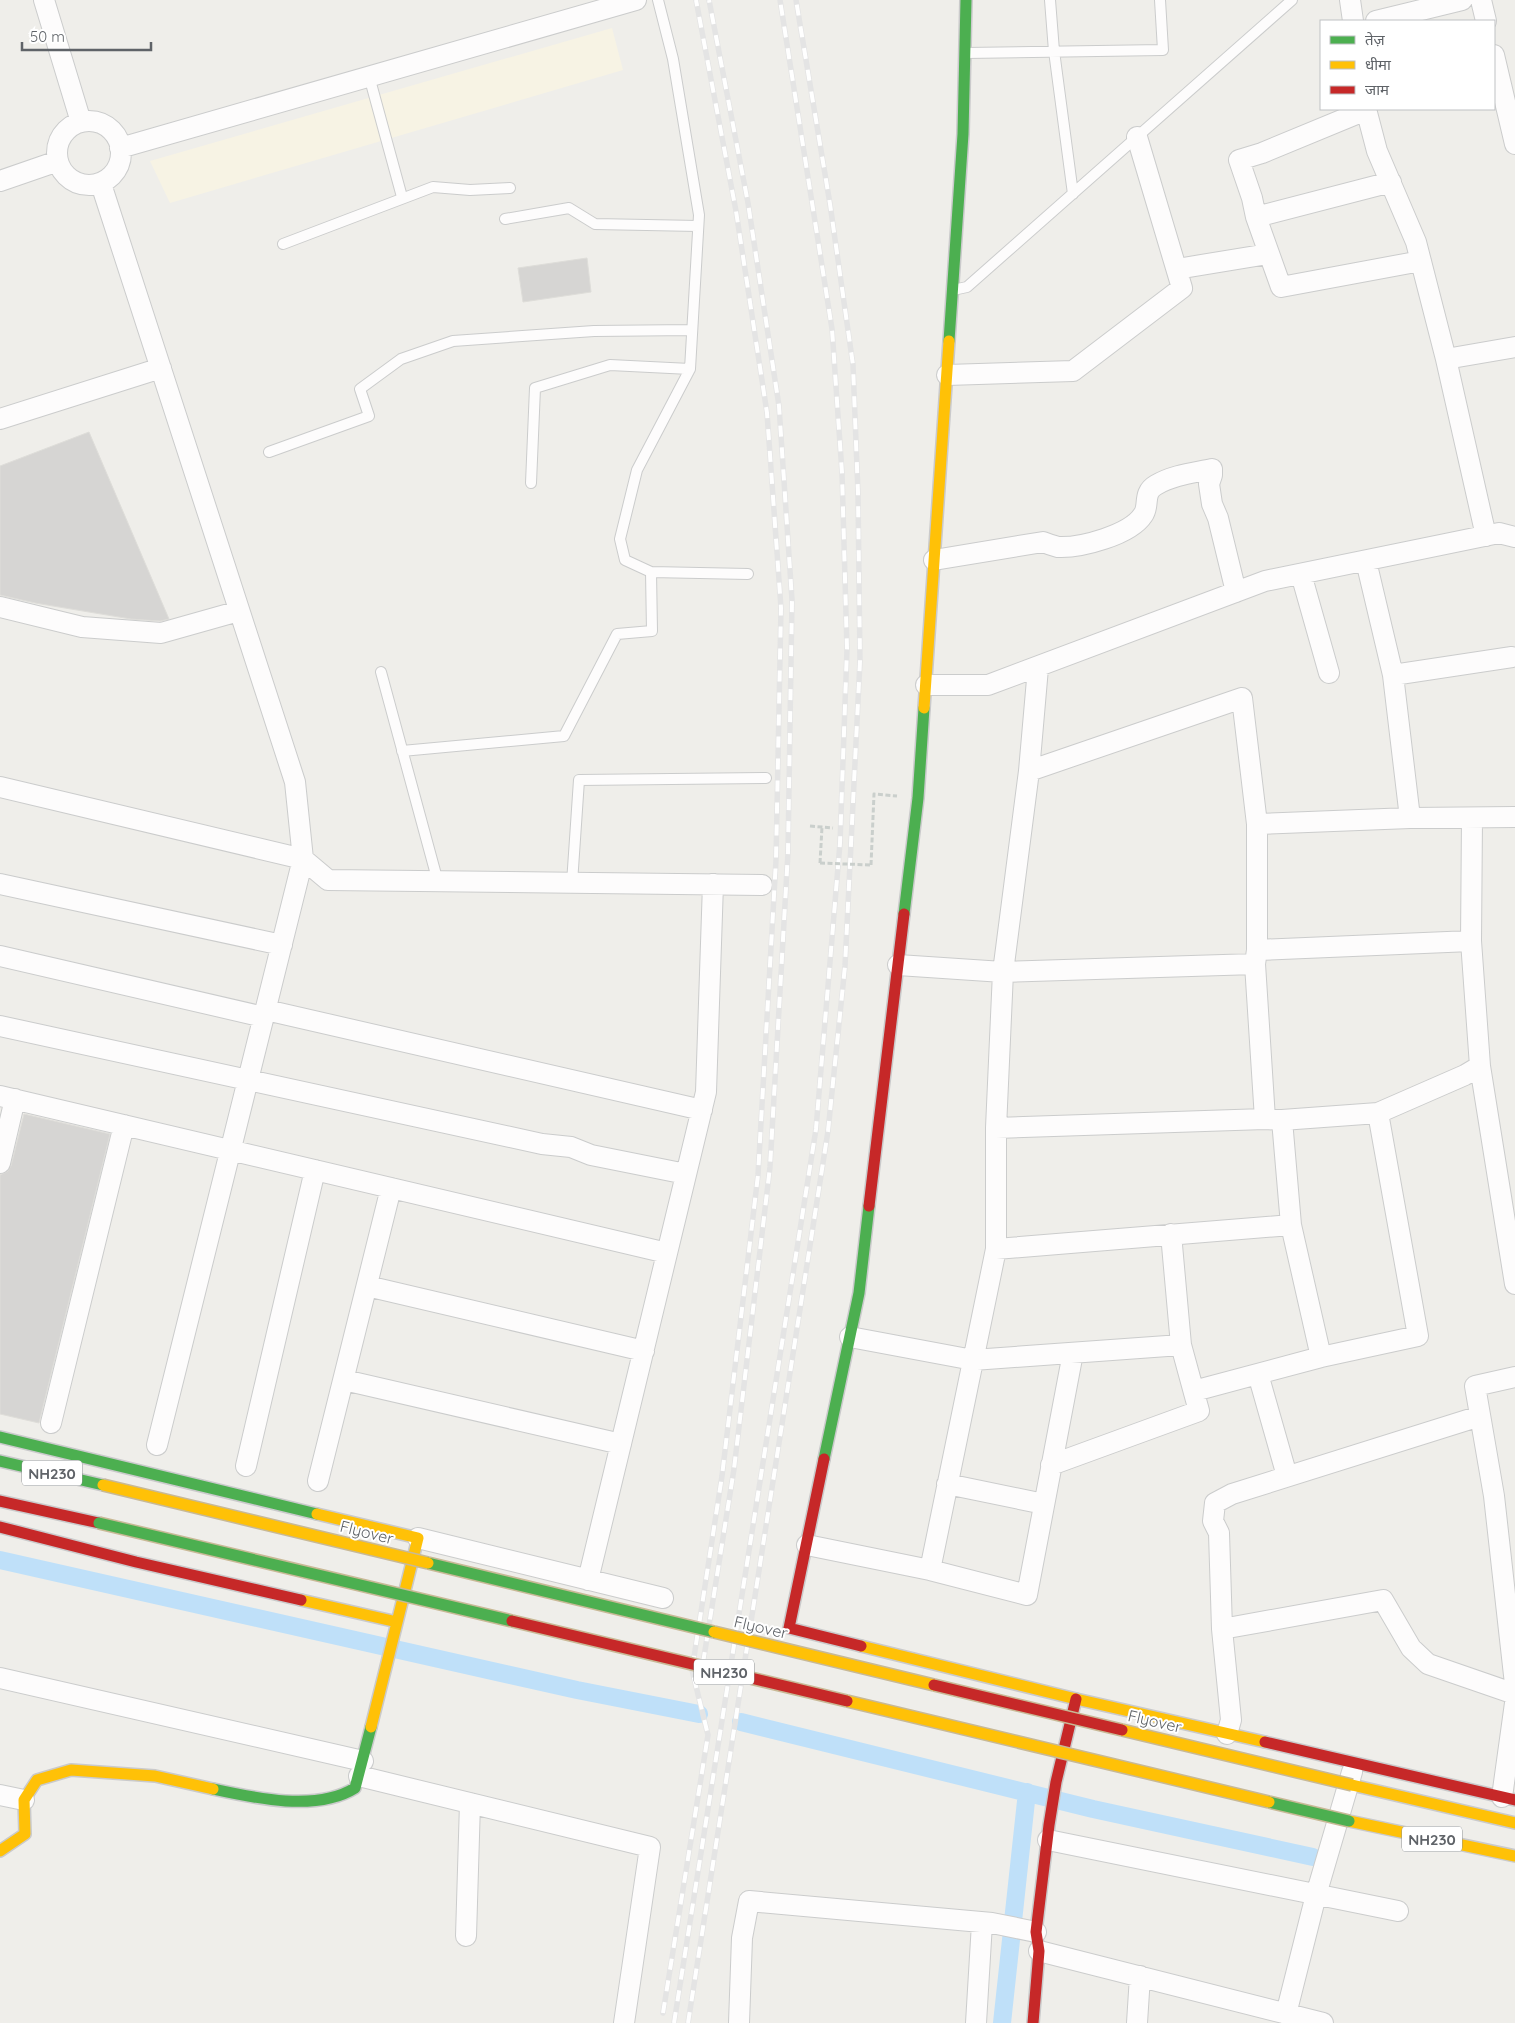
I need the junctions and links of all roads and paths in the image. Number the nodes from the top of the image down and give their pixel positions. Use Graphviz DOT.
graph roads {
  1 [pos="44,0"];
  2 [pos="636,0"];
  3 [pos="658,0"];
  4 [pos="966,0"];
  5 [pos="1050,0"];
  6 [pos="1160,0"];
  7 [pos="1292,0"];
  8 [pos="1350,0"];
  9 [pos="1462,0"];
  10 [pos="1481,0"];
  11 [pos="1353,20"];
  12 [pos="1380,20"];
  13 [pos="1486,20"];
  14 [pos="1054,51"];
  15 [pos="965,53"];
  16 [pos="1495,59"];
  17 [pos="369,76"];
  18 [pos="1366,110"];
  19 [pos="81,122"];
  20 [pos="1137,137"];
  21 [pos="1515,144"];
  22 [pos="120,148"];
  23 [pos="58,161"];
  24 [pos="0,181"];
  25 [pos="1391,182"];
  26 [pos="101,184"];
  27 [pos="510,188"];
  28 [pos="1073,194"];
  29 [pos="402,198"];
  30 [pos="1256,217"];
  31 [pos="505,219"];
  32 [pos="698,226"];
  33 [pos="283,244"];
  34 [pos="1268,254"];
  35 [pos="1420,261"];
  36 [pos="1177,270"];
  37 [pos="952,290"];
  38 [pos="692,330"];
  39 [pos="1515,347"];
  40 [pos="1446,359"];
  41 [pos="160,368"];
  42 [pos="690,369"];
  43 [pos="947,375"];
  44 [pos="0,419"];
  45 [pos="269,452"];
  46 [pos="531,482"];
  47 [pos="1486,536"];
  48 [pos="1515,536"];
  49 [pos="934,560"];
  50 [pos="1366,561"];
  51 [pos="651,572"];
  52 [pos="748,574"];
  53 [pos="1301,574"];
  54 [pos="1236,592"];
  55 [pos="0,607"];
  56 [pos="239,611"];
  57 [pos="1512,656"];
  58 [pos="1038,668"];
  59 [pos="381,672"];
  60 [pos="1328,673"];
  61 [pos="1393,675"];
  62 [pos="926,685"];
  63 [pos="402,751"];
  64 [pos="1029,770"];
  65 [pos="766,778"];
  66 [pos="0,787"];
  67 [pos="918,798"];
  68 [pos="1515,817"];
  69 [pos="1410,818"];
  70 [pos="1472,818"];
  71 [pos="1257,824"];
  72 [pos="810,826"];
  73 [pos="822,827"];
  74 [pos="833,828"];
  75 [pos="303,859"];
  76 [pos="438,882"];
  77 [pos="572,883"];
  78 [pos="0,884"];
  79 [pos="713,884"];
  80 [pos="762,885"];
  81 [pos="1471,941"];
  82 [pos="282,945"];
  83 [pos="0,956"];
  84 [pos="1256,957"];
  85 [pos="898,965"];
  86 [pos="1003,972"];
  87 [pos="265,1014"];
  88 [pos="0,1026"];
  89 [pos="1480,1066"];
  90 [pos="248,1081"];
  91 [pos="8,1098"];
  92 [pos="702,1110"];
  93 [pos="1378,1112"];
  94 [pos="1273,1119"];
  95 [pos="124,1125"];
  96 [pos="996,1128"];
  97 [pos="231,1150"];
  98 [pos="0,1163"];
  99 [pos="315,1170"];
  100 [pos="686,1174"];
  101 [pos="391,1188"];
  102 [pos="1291,1224"];
  103 [pos="1171,1234"];
  104 [pos="996,1249"];
  105 [pos="667,1253"];
  106 [pos="1515,1284"];
  107 [pos="366,1286"];
  108 [pos="850,1337"];
  109 [pos="1181,1344"];
  110 [pos="644,1351"];
  111 [pos="1073,1353"];
  112 [pos="1321,1357"];
  113 [pos="973,1360"];
  114 [pos="1258,1374"];
  115 [pos="1515,1377"];
  116 [pos="344,1380"];
  117 [pos="1194,1392"];
  118 [pos="1480,1416"];
  119 [pos="51,1424"];
  120 [pos="0,1437"];
  121 [pos="622,1444"];
  122 [pos="157,1445"];
  123 [pos="0,1461"];
  124 [pos="1051,1465"];
  125 [pos="246,1466"];
  126 [pos="1287,1476"];
  127 [pos="318,1481"];
  128 [pos="948,1484"];
  129 [pos="0,1501"];
  130 [pos="1044,1504"];
  131 [pos="0,1527"];
  132 [pos="418,1538"];
  133 [pos="807,1545"];
  134 [pos="930,1570"];
  135 [pos="588,1580"];
  136 [pos="663,1598"];
  137 [pos="396,1627"];
  138 [pos="1222,1629"];
  139 [pos="0,1678"];
  140 [pos="1515,1684"];
  141 [pos="1515,1694"];
  142 [pos="1076,1699"];
  143 [pos="1515,1703"];
  144 [pos="1227,1734"];
  145 [pos="1355,1763"];
  146 [pos="361,1769"];
  147 [pos="0,1795"];
  148 [pos="1508,1798"];
  149 [pos="24,1800"];
  150 [pos="470,1803"];
  151 [pos="1515,1823"];
  152 [pos="1048,1832"];
  153 [pos="0,1851"];
  154 [pos="1515,1856"];
  155 [pos="1316,1895"];
  156 [pos="1398,1911"];
  157 [pos="987,1923"];
  158 [pos="466,1936"];
  159 [pos="1034,1938"];
  160 [pos="1140,1976"];
  161 [pos="1286,2014"];
  162 [pos="624,2023"];
  163 [pos="738,2023"];
  164 [pos="976,2023"];
  165 [pos="1033,2023"];
  166 [pos="1137,2023"];
  167 [pos="1323,2023"];
  1 -- 19 [label="street"];
  2 -- 17 [label="street"];
  3 -- 32 [label="lane"];
  4 -- 15 [label="main road"];
  5 -- 14 [label="lane"];
  6 -- 14 [label="lane"];
  7 -- 20 [label="lane"];
  8 -- 11 [label="street"];
  9 -- 12 [label="street"];
  10 -- 13 [label="street"];
  14 -- 15 [label="lane"];
  14 -- 28 [label="lane"];
  15 -- 37 [label="main road"];
  16 -- 21 [label="street"];
  17 -- 22 [label="street"];
  17 -- 29 [label="lane"];
  18 -- 25 [label="street"];
  18 -- 30 [label="street"];
  19 -- 22 [label="street"];
  19 -- 23 [label="street"];
  20 -- 28 [label="lane"];
  20 -- 36 [label="street"];
  22 -- 26 [label="street"];
  23 -- 24 [label="street"];
  23 -- 26 [label="street"];
  25 -- 30 [label="street"];
  25 -- 35 [label="street"];
  26 -- 41 [label="street"];
  27 -- 29 [label="lane"];
  28 -- 37 [label="lane"];
  29 -- 33 [label="lane"];
  30 -- 34 [label="street"];
  31 -- 32 [label="lane"];
  32 -- 38 [label="lane"];
  34 -- 35 [label="street"];
  34 -- 36 [label="street"];
  35 -- 40 [label="street"];
  36 -- 43 [label="street"];
  37 -- 43 [label="main road"];
  38 -- 42 [label="lane"];
  38 -- 45 [label="lane"];
  39 -- 40 [label="street"];
  40 -- 47 [label="street"];
  41 -- 44 [label="street"];
  41 -- 56 [label="street"];
  42 -- 46 [label="lane"];
  42 -- 51 [label="lane"];
  43 -- 49 [label="main road"];
  47 -- 48 [label="street"];
  47 -- 50 [label="street"];
  49 -- 54 [label="street"];
  49 -- 62 [label="main road"];
  50 -- 53 [label="street"];
  50 -- 61 [label="street"];
  51 -- 52 [label="lane"];
  51 -- 63 [label="lane"];
  53 -- 54 [label="street"];
  53 -- 60 [label="street"];
  54 -- 58 [label="street"];
  55 -- 56 [label="street"];
  56 -- 75 [label="street"];
  57 -- 61 [label="street"];
  58 -- 62 [label="street"];
  58 -- 64 [label="street"];
  59 -- 63 [label="lane"];
  61 -- 69 [label="street"];
  62 -- 67 [label="main road"];
  63 -- 76 [label="lane"];
  64 -- 71 [label="street"];
  64 -- 86 [label="street"];
  65 -- 77 [label="lane"];
  66 -- 75 [label="street"];
  67 -- 73 [label="path, bridge"];
  67 -- 85 [label="main road"];
  68 -- 70 [label="street"];
  69 -- 70 [label="street"];
  69 -- 71 [label="street"];
  70 -- 81 [label="street"];
  71 -- 84 [label="street"];
  72 -- 73 [label="path"];
  73 -- 74 [label="path"];
  75 -- 76 [label="street"];
  75 -- 82 [label="street"];
  76 -- 77 [label="street"];
  77 -- 79 [label="street"];
  78 -- 82 [label="street"];
  79 -- 80 [label="street"];
  79 -- 92 [label="street"];
  81 -- 84 [label="street"];
  81 -- 89 [label="street"];
  82 -- 87 [label="street"];
  83 -- 87 [label="street"];
  84 -- 86 [label="street"];
  84 -- 94 [label="street"];
  85 -- 86 [label="street"];
  85 -- 108 [label="main road"];
  86 -- 96 [label="street"];
  87 -- 90 [label="street"];
  87 -- 92 [label="street"];
  88 -- 90 [label="street"];
  89 -- 93 [label="street"];
  89 -- 106 [label="street"];
  90 -- 97 [label="street"];
  90 -- 100 [label="street"];
  91 -- 95 [label="street"];
  91 -- 98 [label="street"];
  92 -- 100 [label="street"];
  93 -- 94 [label="street"];
  93 -- 112 [label="street"];
  94 -- 96 [label="street"];
  94 -- 102 [label="street"];
  95 -- 97 [label="street"];
  95 -- 119 [label="street"];
  96 -- 104 [label="street"];
  97 -- 99 [label="street"];
  97 -- 122 [label="street"];
  99 -- 101 [label="street"];
  99 -- 125 [label="street"];
  100 -- 105 [label="street"];
  101 -- 105 [label="street"];
  101 -- 107 [label="street"];
  102 -- 103 [label="street"];
  102 -- 112 [label="street"];
  103 -- 104 [label="street"];
  103 -- 109 [label="street"];
  104 -- 113 [label="street"];
  105 -- 110 [label="street"];
  107 -- 110 [label="street"];
  107 -- 116 [label="street"];
  108 -- 113 [label="street"];
  108 -- 133 [label="main road"];
  109 -- 111 [label="street"];
  109 -- 117 [label="street"];
  110 -- 121 [label="street"];
  111 -- 113 [label="street"];
  111 -- 124 [label="street"];
  112 -- 114 [label="street"];
  113 -- 128 [label="street"];
  114 -- 117 [label="street"];
  114 -- 126 [label="street"];
  115 -- 118 [label="street"];
  116 -- 121 [label="street"];
  116 -- 127 [label="street"];
  117 -- 124 [label="street"];
  118 -- 126 [label="street"];
  118 -- 140 [label="street"];
  120 -- 132 [label="main road"];
  121 -- 135 [label="street"];
  123 -- 151 [label="main road, Flyover / NH230, bridge"];
  124 -- 130 [label="street"];
  126 -- 138 [label="street"];
  128 -- 130 [label="street"];
  128 -- 134 [label="street"];
  129 -- 154 [label="main road, NH230, bridge"];
  130 -- 134 [label="street"];
  131 -- 137 [label="main road"];
  132 -- 135 [label="street"];
  132 -- 137 [label="main road"];
  133 -- 134 [label="street"];
  133 -- 142 [label="main road"];
  135 -- 136 [label="street"];
  137 -- 146 [label="main road"];
  138 -- 141 [label="street"];
  138 -- 144 [label="street"];
  139 -- 146 [label="street"];
  142 -- 144 [label="main road"];
  142 -- 152 [label="main road"];
  143 -- 148 [label="street"];
  144 -- 145 [label="main road"];
  145 -- 148 [label="main road"];
  145 -- 155 [label="street"];
  146 -- 149 [label="main road"];
  146 -- 150 [label="street"];
  147 -- 149 [label="street"];
  149 -- 153 [label="main road"];
  150 -- 158 [label="street"];
  150 -- 162 [label="street"];
  152 -- 155 [label="street"];
  152 -- 159 [label="main road"];
  155 -- 156 [label="street"];
  155 -- 161 [label="street"];
  157 -- 159 [label="street"];
  157 -- 163 [label="street"];
  157 -- 164 [label="street"];
  159 -- 160 [label="street"];
  159 -- 165 [label="main road"];
  160 -- 161 [label="street"];
  160 -- 166 [label="street"];
  161 -- 167 [label="street"];
}
